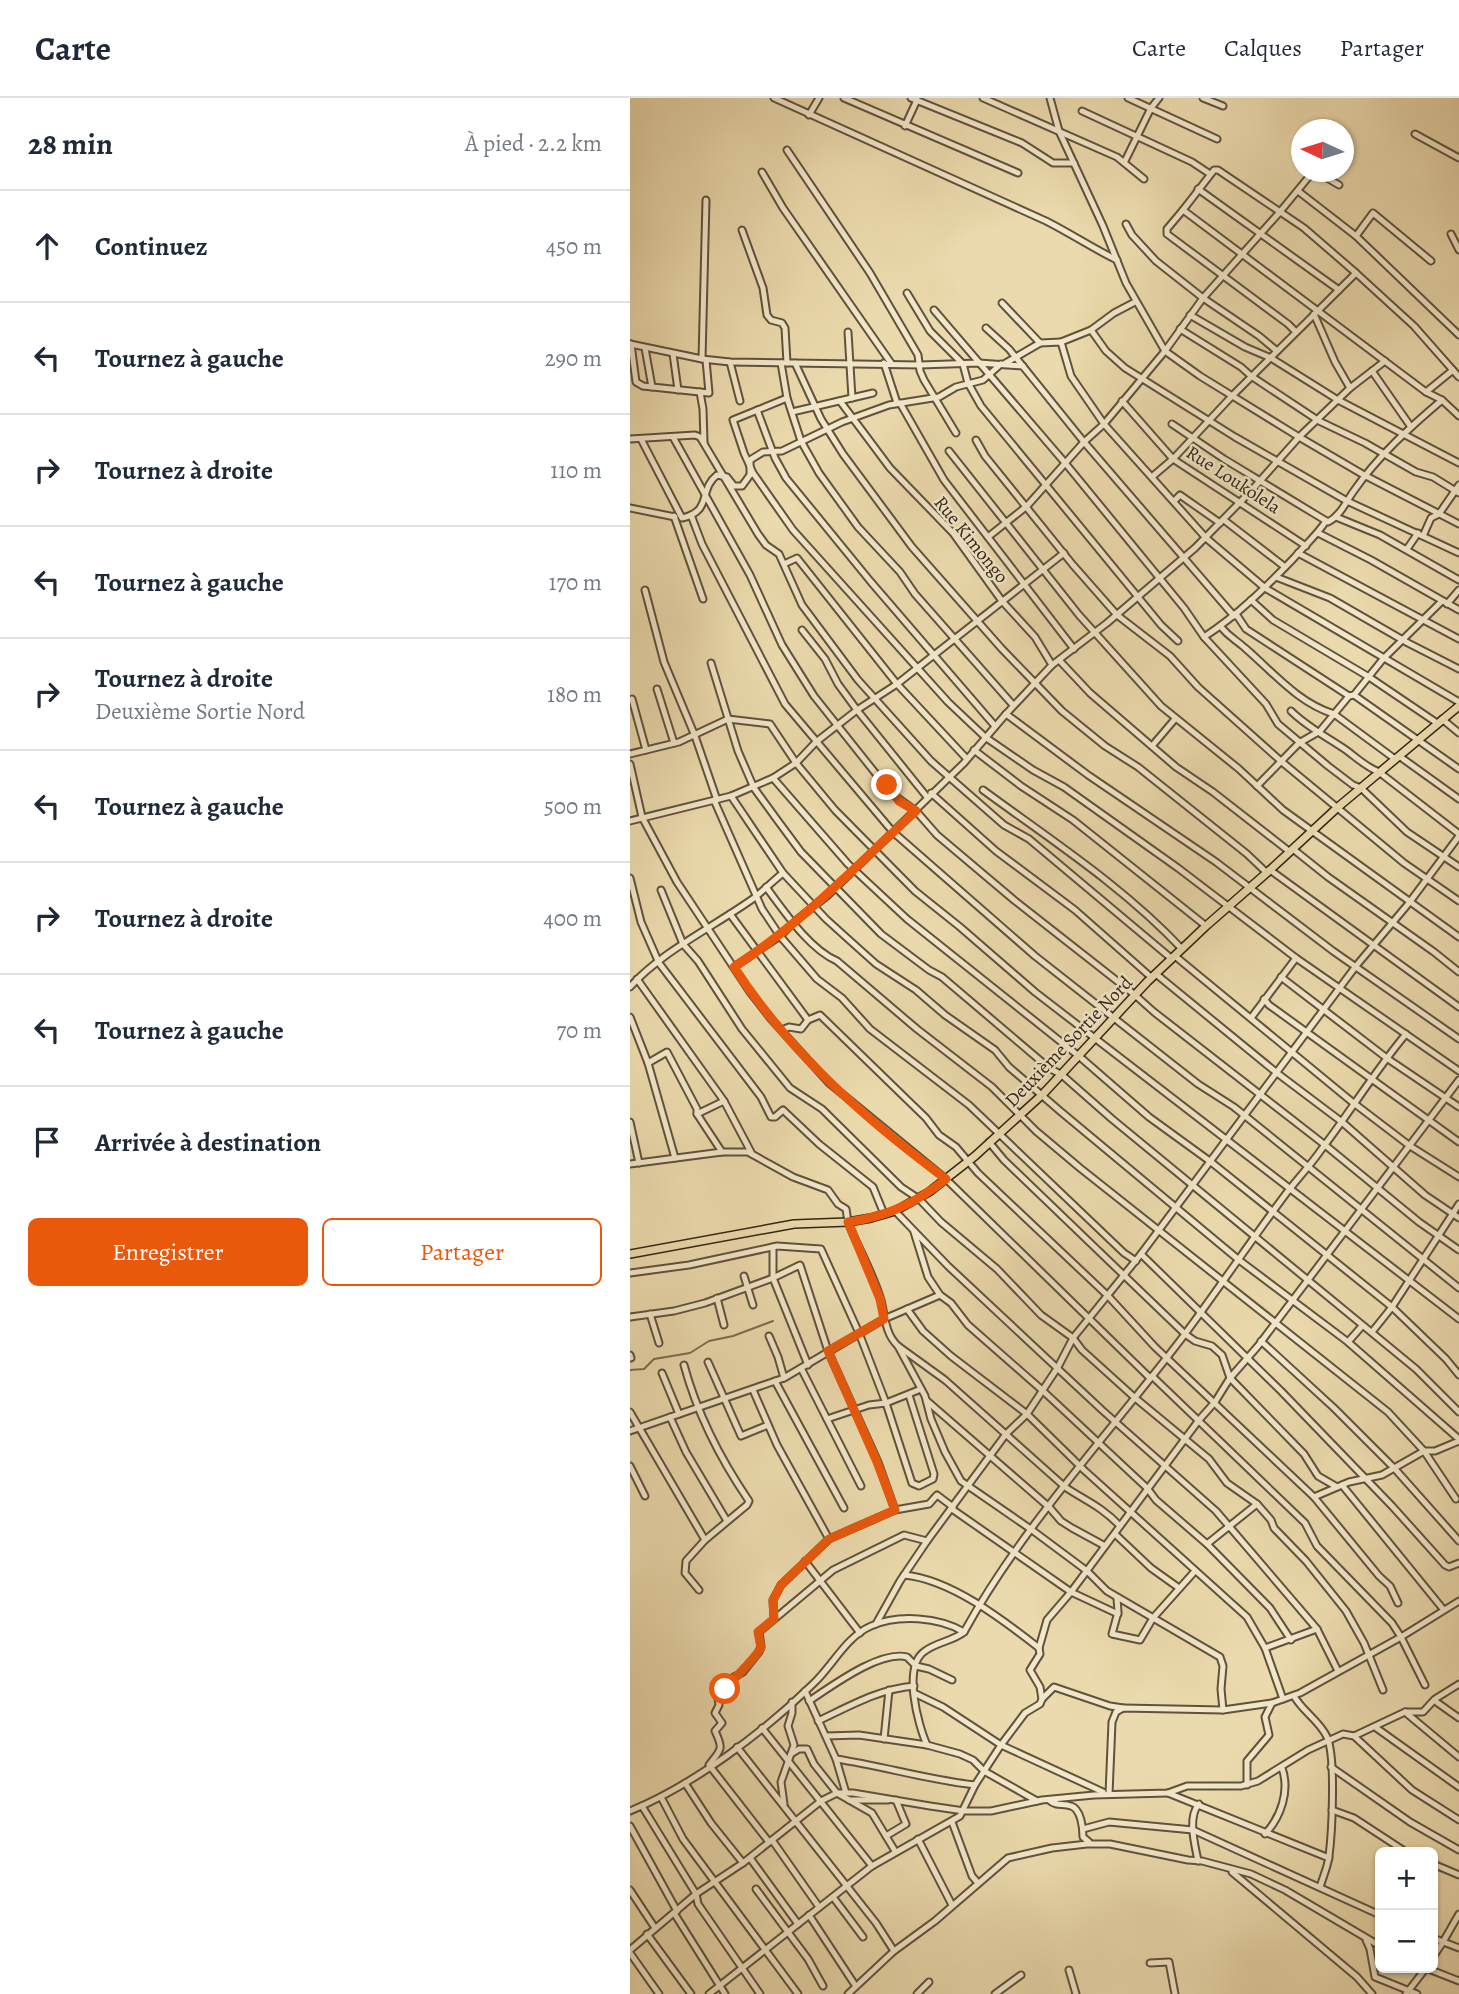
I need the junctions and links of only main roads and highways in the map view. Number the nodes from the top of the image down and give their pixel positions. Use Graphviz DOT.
graph roads {
  1 [pos="1459,704"];
  2 [pos="630,1254"];
  1 -- 2 [label="main road, Deuxième Sortie Nord"];
}
